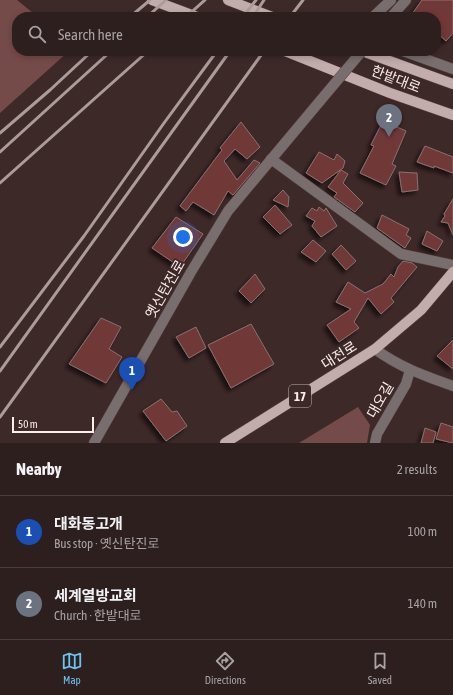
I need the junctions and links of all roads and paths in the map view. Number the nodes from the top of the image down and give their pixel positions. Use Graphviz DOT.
graph roads {
  1 [pos="152,0"];
  2 [pos="228,0"];
  3 [pos="391,0"];
  4 [pos="406,0"];
  5 [pos="184,12"];
  6 [pos="259,12"];
  7 [pos="378,12"];
  8 [pos="395,12"];
  9 [pos="298,56"];
  10 [pos="358,56"];
  11 [pos="376,56"];
  12 [pos="417,56"];
  13 [pos="453,69"];
  14 [pos="453,84"];
  15 [pos="453,115"];
  16 [pos="271,160"];
  17 [pos="453,265"];
  18 [pos="453,272"];
  19 [pos="375,349"];
  20 [pos="410,370"];
  21 [pos="453,386"];
  22 [pos="94,443"];
  23 [pos="225,443"];
  24 [pos="375,443"];
  1 -- 5 [label="main road"];
  2 -- 6 [label="main road"];
  3 -- 7 [label="street"];
  4 -- 8 [label="street"];
  9 -- 15 [label="main road, 한밭대로"];
  10 -- 16 [label="street, 옛신탄진로, bridge"];
  11 -- 14 [label="main road, 한밭대로"];
  12 -- 13 [label="street"];
  16 -- 17 [label="street"];
  16 -- 22 [label="street, 옛신탄진로"];
  18 -- 19 [label="main road, 대전로 / 17"];
  19 -- 20 [label="street"];
  19 -- 23 [label="main road, 대전로 / 17"];
  20 -- 21 [label="street"];
  20 -- 24 [label="street, 대오길"];
}
